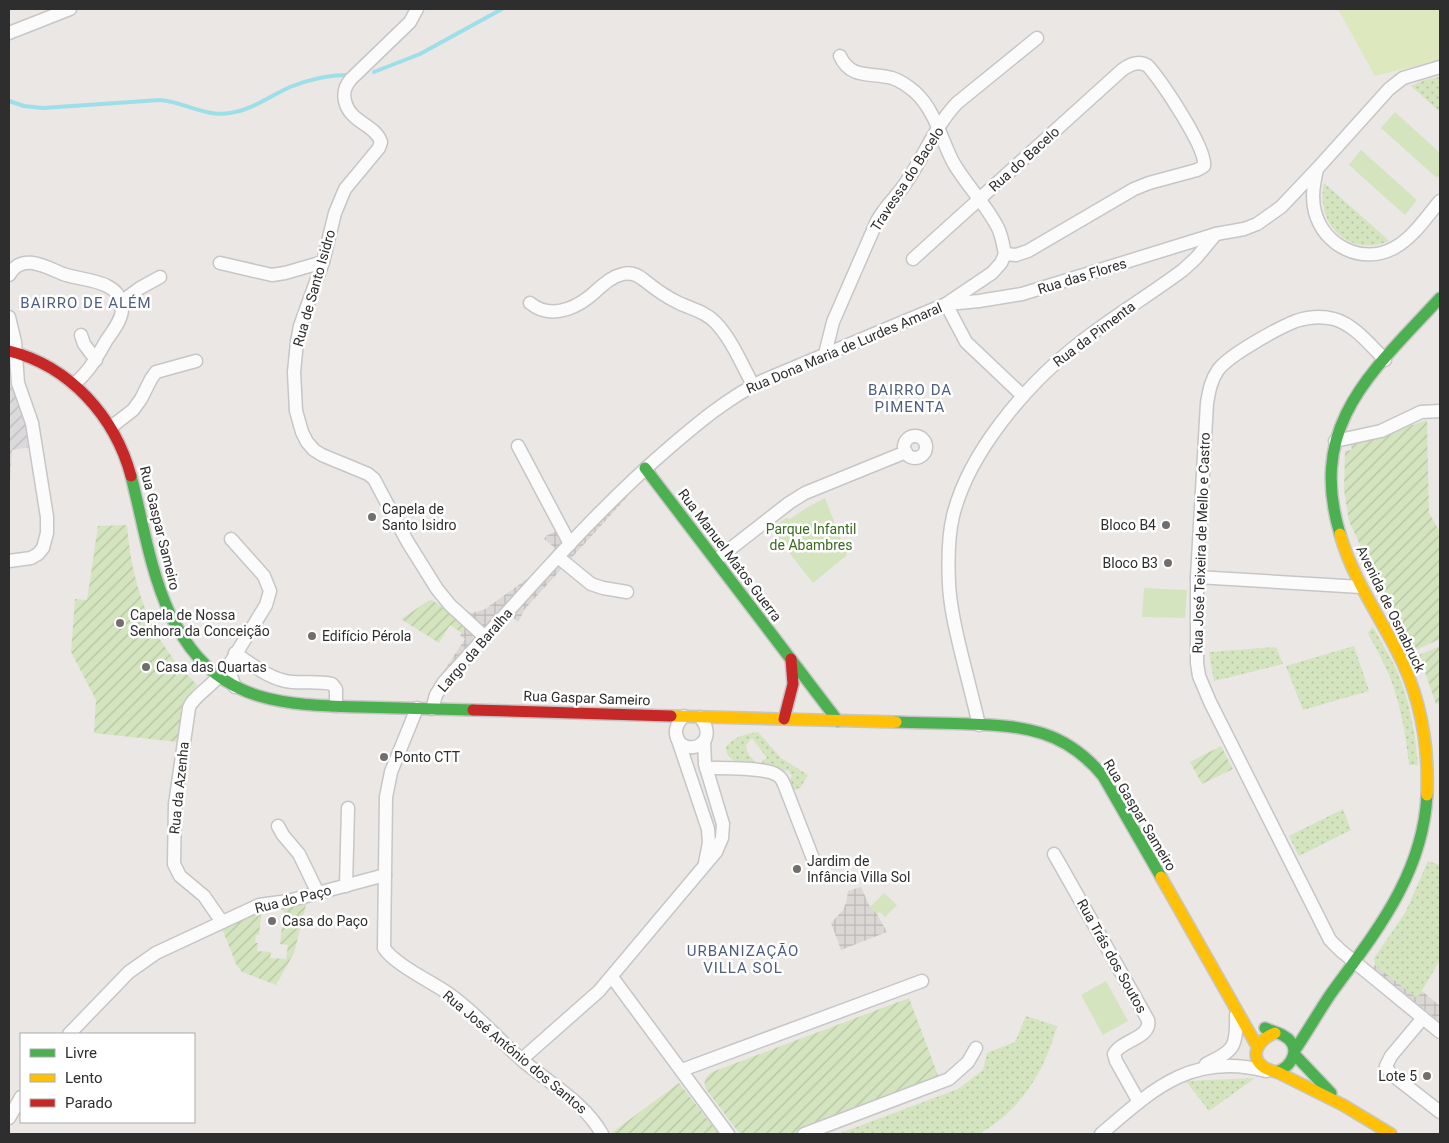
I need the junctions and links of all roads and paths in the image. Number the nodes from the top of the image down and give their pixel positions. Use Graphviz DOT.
graph roads {
  1 [pos="70,9"];
  2 [pos="418,9"];
  3 [pos="9,33"];
  4 [pos="1037,38"];
  5 [pos="840,56"];
  6 [pos="1440,67"];
  7 [pos="939,128"];
  8 [pos="1318,169"];
  9 [pos="979,200"];
  10 [pos="1440,201"];
  11 [pos="1216,234"];
  12 [pos="1005,254"];
  13 [pos="913,259"];
  14 [pos="323,262"];
  15 [pos="220,263"];
  16 [pos="9,275"];
  17 [pos="160,277"];
  18 [pos="1440,298"];
  19 [pos="121,302"];
  20 [pos="530,303"];
  21 [pos="946,304"];
  22 [pos="9,317"];
  23 [pos="81,335"];
  24 [pos="12,352"];
  25 [pos="825,354"];
  26 [pos="96,360"];
  27 [pos="1385,360"];
  28 [pos="196,361"];
  29 [pos="74,384"];
  30 [pos="753,385"];
  31 [pos="1023,396"];
  32 [pos="1440,410"];
  33 [pos="111,427"];
  34 [pos="1334,441"];
  35 [pos="518,446"];
  36 [pos="906,452"];
  37 [pos="645,468"];
  38 [pos="231,539"];
  39 [pos="570,544"];
  40 [pos="558,557"];
  41 [pos="716,560"];
  42 [pos="9,562"];
  43 [pos="1197,577"];
  44 [pos="1361,586"];
  45 [pos="627,592"];
  46 [pos="524,594"];
  47 [pos="484,637"];
  48 [pos="233,656"];
  49 [pos="791,659"];
  50 [pos="206,666"];
  51 [pos="218,677"];
  52 [pos="235,686"];
  53 [pos="336,706"];
  54 [pos="417,708"];
  55 [pos="432,709"];
  56 [pos="669,716"];
  57 [pos="684,716"];
  58 [pos="700,717"];
  59 [pos="717,717"];
  60 [pos="784,719"];
  61 [pos="838,721"];
  62 [pos="979,725"];
  63 [pos="676,734"];
  64 [pos="706,737"];
  65 [pos="706,768"];
  66 [pos="718,806"];
  67 [pos="348,808"];
  68 [pos="702,810"];
  69 [pos="278,826"];
  70 [pos="1054,854"];
  71 [pos="703,869"];
  72 [pos="817,869"];
  73 [pos="385,875"];
  74 [pos="346,886"];
  75 [pos="318,893"];
  76 [pos="222,922"];
  77 [pos="1355,963"];
  78 [pos="612,977"];
  79 [pos="922,981"];
  80 [pos="1227,993"];
  81 [pos="1325,1004"];
  82 [pos="1236,1012"];
  83 [pos="1423,1018"];
  84 [pos="1440,1032"];
  85 [pos="70,1033"];
  86 [pos="1275,1033"];
  87 [pos="976,1048"];
  88 [pos="1256,1048"];
  89 [pos="1295,1052"];
  90 [pos="522,1060"];
  91 [pos="1229,1065"];
  92 [pos="682,1070"];
  93 [pos="1194,1070"];
  94 [pos="1274,1072"];
  95 [pos="20,1099"];
  96 [pos="1139,1102"];
  97 [pos="1343,1105"];
  98 [pos="1440,1112"];
  99 [pos="9,1118"];
  100 [pos="602,1134"];
  101 [pos="728,1134"];
  102 [pos="804,1134"];
  103 [pos="1100,1134"];
  104 [pos="1391,1134"];
  1 -- 3 [label="street"];
  2 -- 14 [label="street, Rua de Santo Isidro"];
  4 -- 7 [label="street, Travessa do Bacelo"];
  5 -- 7 [label="street"];
  6 -- 8 [label="street"];
  7 -- 9 [label="street"];
  7 -- 25 [label="street, Travessa do Bacelo"];
  8 -- 10 [label="street"];
  8 -- 11 [label="street"];
  9 -- 12 [label="street"];
  9 -- 12 [label="street, Rua do Bacelo"];
  9 -- 13 [label="street, Rua do Bacelo"];
  11 -- 21 [label="street, Rua das Flores"];
  11 -- 31 [label="street, Rua da Pimenta"];
  12 -- 21 [label="street, Rua Dona Maria de Lurdes Amaral"];
  14 -- 15 [label="street"];
  14 -- 47 [label="street, Rua de Santo Isidro"];
  16 -- 19 [label="street"];
  17 -- 19 [label="street"];
  18 -- 27 [label="main road, Avenida de Osnabruck"];
  19 -- 26 [label="street"];
  20 -- 30 [label="street"];
  21 -- 25 [label="street, Rua Dona Maria de Lurdes Amaral"];
  21 -- 31 [label="street"];
  22 -- 24 [label="street"];
  23 -- 26 [label="street"];
  24 -- 29 [label="main road, Rua Gaspar Sameiro"];
  24 -- 42 [label="street"];
  25 -- 30 [label="street, Rua Dona Maria de Lurdes Amaral"];
  26 -- 29 [label="street"];
  27 -- 34 [label="main road, Avenida de Osnabruck"];
  27 -- 43 [label="street, Rua José Teixeira de Mello e Castro"];
  28 -- 33 [label="street"];
  29 -- 33 [label="main road, Rua Gaspar Sameiro"];
  30 -- 37 [label="street, Rua Dona Maria de Lurdes Amaral"];
  31 -- 62 [label="street, Rua da Pimenta"];
  32 -- 34 [label="street"];
  33 -- 50 [label="main road, Rua Gaspar Sameiro"];
  34 -- 44 [label="main road, Avenida de Osnabruck"];
  35 -- 39 [label="street"];
  36 -- 41 [label="street"];
  37 -- 39 [label="street, Rua Dona Maria de Lurdes Amaral"];
  37 -- 41 [label="main road, Rua Manuel Matos Guerra"];
  38 -- 48 [label="street"];
  39 -- 40 [label="street, Rua Dona Maria de Lurdes Amaral"];
  40 -- 45 [label="street"];
  40 -- 46 [label="street, Rua Dona Maria de Lurdes Amaral"];
  41 -- 49 [label="main road, Rua Manuel Matos Guerra"];
  43 -- 44 [label="street"];
  43 -- 77 [label="street, Rua José Teixeira de Mello e Castro"];
  44 -- 77 [label="main road, Avenida de Osnabruck"];
  46 -- 47 [label="street, Largo da Baralha"];
  47 -- 55 [label="street, Largo da Baralha"];
  48 -- 50 [label="street"];
  48 -- 52 [label="street"];
  48 -- 53 [label="street"];
  49 -- 60 [label="main road"];
  49 -- 61 [label="main road, Rua Manuel Matos Guerra"];
  50 -- 51 [label="main road, Rua Gaspar Sameiro"];
  51 -- 52 [label="main road, Rua Gaspar Sameiro"];
  51 -- 76 [label="street, Rua da Azenha"];
  52 -- 53 [label="main road, Rua Gaspar Sameiro"];
  53 -- 54 [label="main road, Rua Gaspar Sameiro"];
  54 -- 55 [label="main road, Rua Gaspar Sameiro"];
  54 -- 73 [label="street"];
  55 -- 56 [label="main road, Rua Gaspar Sameiro"];
  56 -- 57 [label="main road, Rua Gaspar Sameiro"];
  56 -- 63 [label="street"];
  57 -- 58 [label="main road, Rua Gaspar Sameiro"];
  57 -- 63 [label="street"];
  58 -- 59 [label="main road, Rua Gaspar Sameiro"];
  58 -- 64 [label="street"];
  59 -- 60 [label="main road, Rua Gaspar Sameiro"];
  59 -- 64 [label="street"];
  60 -- 61 [label="main road, Rua Gaspar Sameiro"];
  61 -- 62 [label="main road, Rua Gaspar Sameiro"];
  62 -- 80 [label="main road, Rua Gaspar Sameiro"];
  63 -- 64 [label="street"];
  63 -- 68 [label="street"];
  64 -- 65 [label="street"];
  65 -- 66 [label="street"];
  65 -- 72 [label="street"];
  66 -- 68 [label="street"];
  66 -- 71 [label="street"];
  67 -- 74 [label="street"];
  68 -- 71 [label="street"];
  69 -- 75 [label="street"];
  70 -- 96 [label="street, Rua Trás dos Soutos"];
  71 -- 78 [label="street"];
  73 -- 74 [label="street, Rua do Paço"];
  73 -- 90 [label="street, Rua José António dos Santos"];
  74 -- 75 [label="street, Rua do Paço"];
  75 -- 76 [label="street, Rua do Paço"];
  76 -- 85 [label="street, Rua do Paço"];
  77 -- 81 [label="main road, Avenida de Osnabruck"];
  77 -- 83 [label="street, Rua José Teixeira de Mello e Castro"];
  78 -- 90 [label="street"];
  78 -- 92 [label="street"];
  79 -- 92 [label="street"];
  80 -- 82 [label="main road"];
  80 -- 86 [label="main road"];
  81 -- 86 [label="main road"];
  81 -- 89 [label="main road"];
  82 -- 88 [label="main road"];
  82 -- 93 [label="street"];
  83 -- 84 [label="street, Rua José Teixeira de Mello e Castro"];
  83 -- 98 [label="street"];
  86 -- 88 [label="main road"];
  86 -- 89 [label="main road"];
  87 -- 102 [label="street"];
  88 -- 91 [label="street"];
  88 -- 94 [label="main road"];
  89 -- 94 [label="main road"];
  89 -- 97 [label="main road"];
  90 -- 100 [label="street, Rua José António dos Santos"];
  91 -- 93 [label="street"];
  91 -- 94 [label="street"];
  92 -- 101 [label="street"];
  93 -- 96 [label="street"];
  94 -- 97 [label="main road"];
  95 -- 99 [label="street"];
  96 -- 103 [label="street"];
  97 -- 104 [label="main road"];
}
